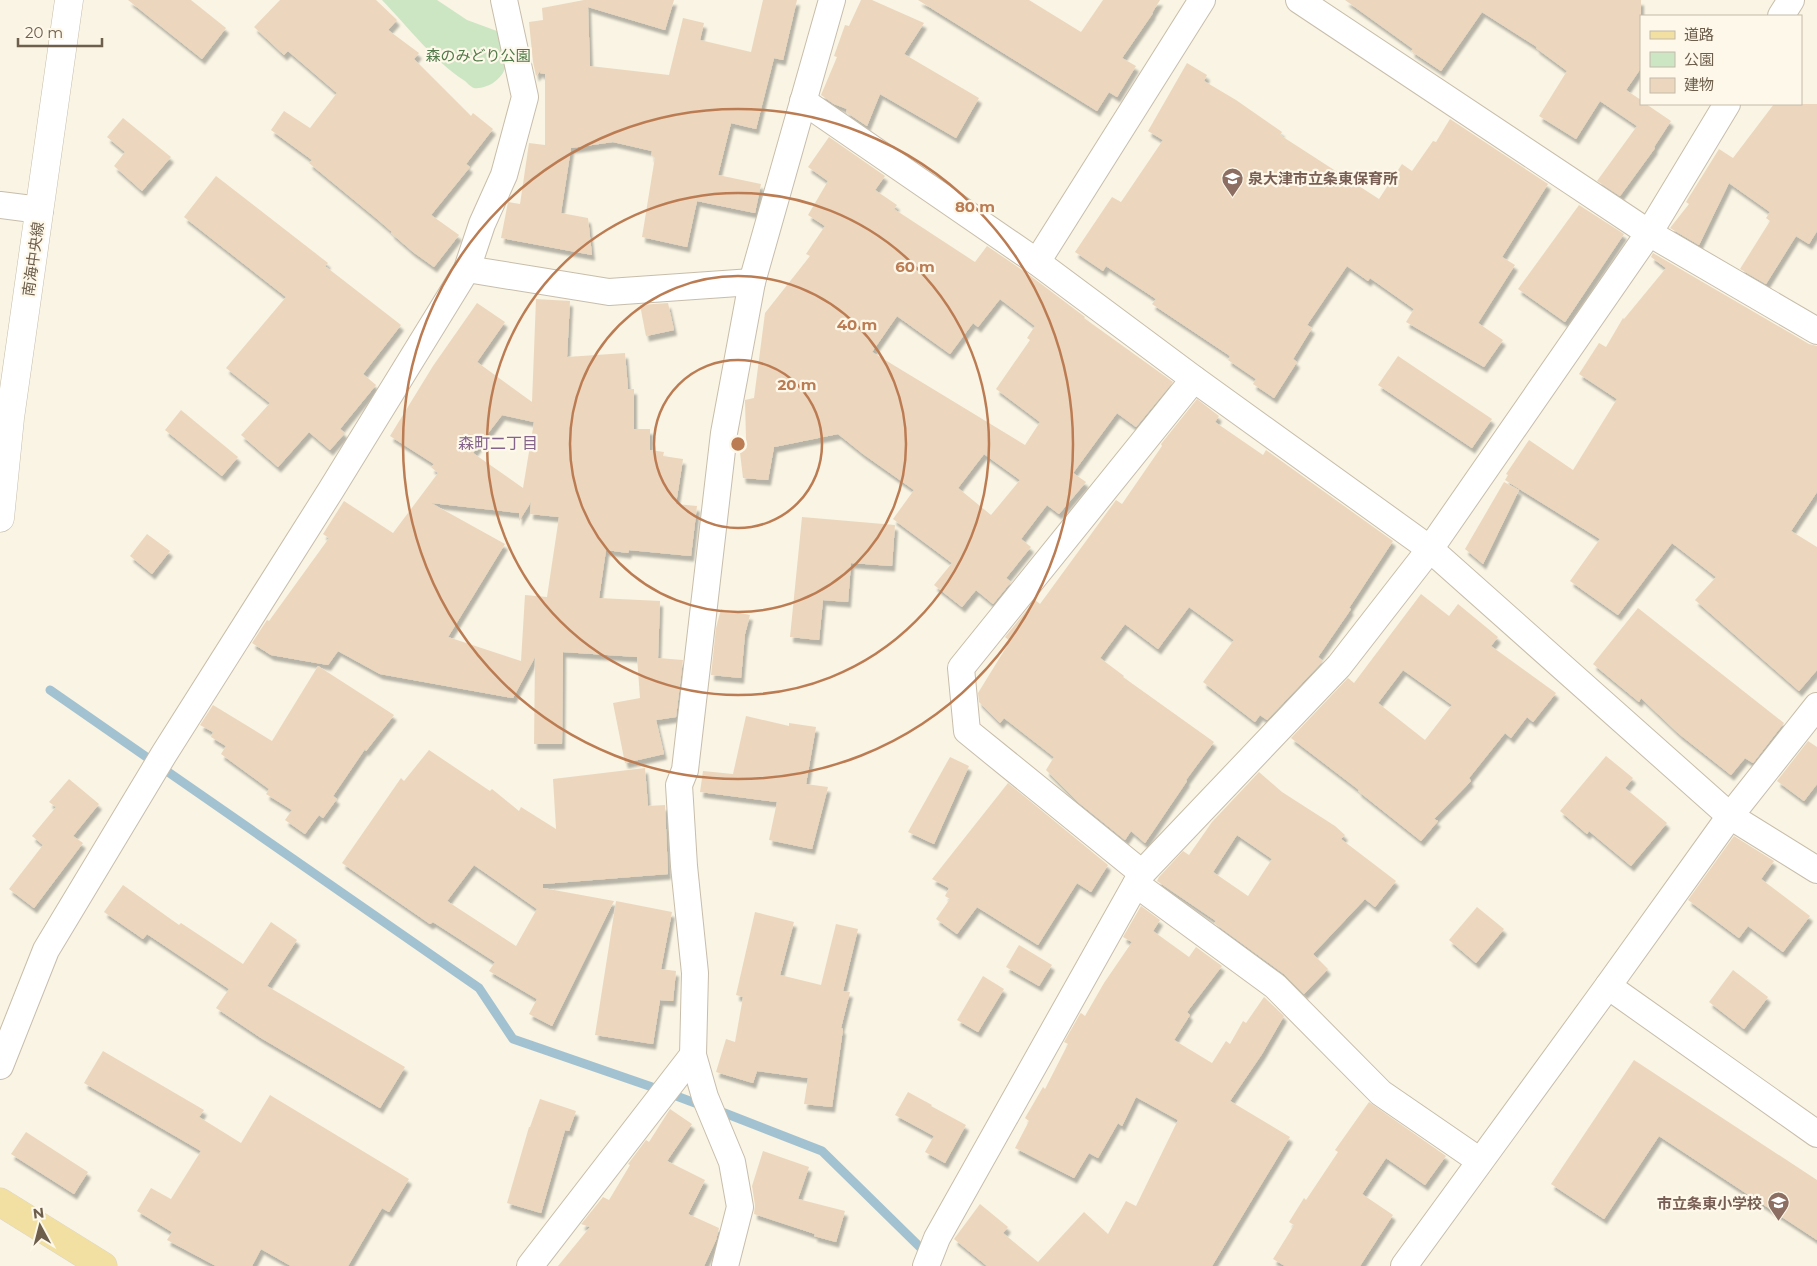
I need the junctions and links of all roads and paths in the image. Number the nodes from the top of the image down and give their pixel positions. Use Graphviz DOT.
graph roads {
  1 [pos="69,0"];
  2 [pos="504,0"];
  3 [pos="832,0"];
  4 [pos="1202,0"];
  5 [pos="1299,0"];
  6 [pos="1791,0"];
  7 [pos="1782,15"];
  8 [pos="803,101"];
  9 [pos="1727,105"];
  10 [pos="0,205"];
  11 [pos="40,210"];
  12 [pos="1649,233"];
  13 [pos="1037,262"];
  14 [pos="467,269"];
  15 [pos="752,282"];
  16 [pos="1817,331"];
  17 [pos="1194,379"];
  18 [pos="0,518"];
  19 [pos="1430,549"];
  20 [pos="1817,706"];
  21 [pos="1730,816"];
  22 [pos="1817,870"];
  23 [pos="1139,879"];
  24 [pos="1608,986"];
  25 [pos="693,1055"];
  26 [pos="0,1066"];
  27 [pos="1817,1134"];
  28 [pos="1480,1161"];
  29 [pos="0,1202"];
  30 [pos="103,1266"];
  31 [pos="530,1266"];
  32 [pos="725,1266"];
  33 [pos="926,1266"];
  34 [pos="1404,1266"];
  1 -- 11 [label="street, 南海中央線"];
  2 -- 14 [label="street"];
  3 -- 8 [label="street"];
  4 -- 13 [label="street"];
  5 -- 12 [label="street"];
  6 -- 7 [label="street"];
  8 -- 13 [label="street"];
  8 -- 15 [label="street"];
  9 -- 12 [label="street"];
  10 -- 11 [label="street"];
  11 -- 18 [label="street, 南海中央線"];
  12 -- 16 [label="street"];
  12 -- 19 [label="street"];
  13 -- 17 [label="street"];
  14 -- 15 [label="street"];
  14 -- 26 [label="street"];
  15 -- 25 [label="street"];
  17 -- 19 [label="street"];
  17 -- 23 [label="street"];
  19 -- 21 [label="street"];
  19 -- 23 [label="street"];
  20 -- 21 [label="street"];
  21 -- 22 [label="street"];
  21 -- 24 [label="street"];
  23 -- 28 [label="street"];
  23 -- 33 [label="street"];
  24 -- 27 [label="street"];
  24 -- 28 [label="street"];
  25 -- 31 [label="street"];
  25 -- 32 [label="street"];
  28 -- 34 [label="street"];
  29 -- 30 [label="main road"];
}
